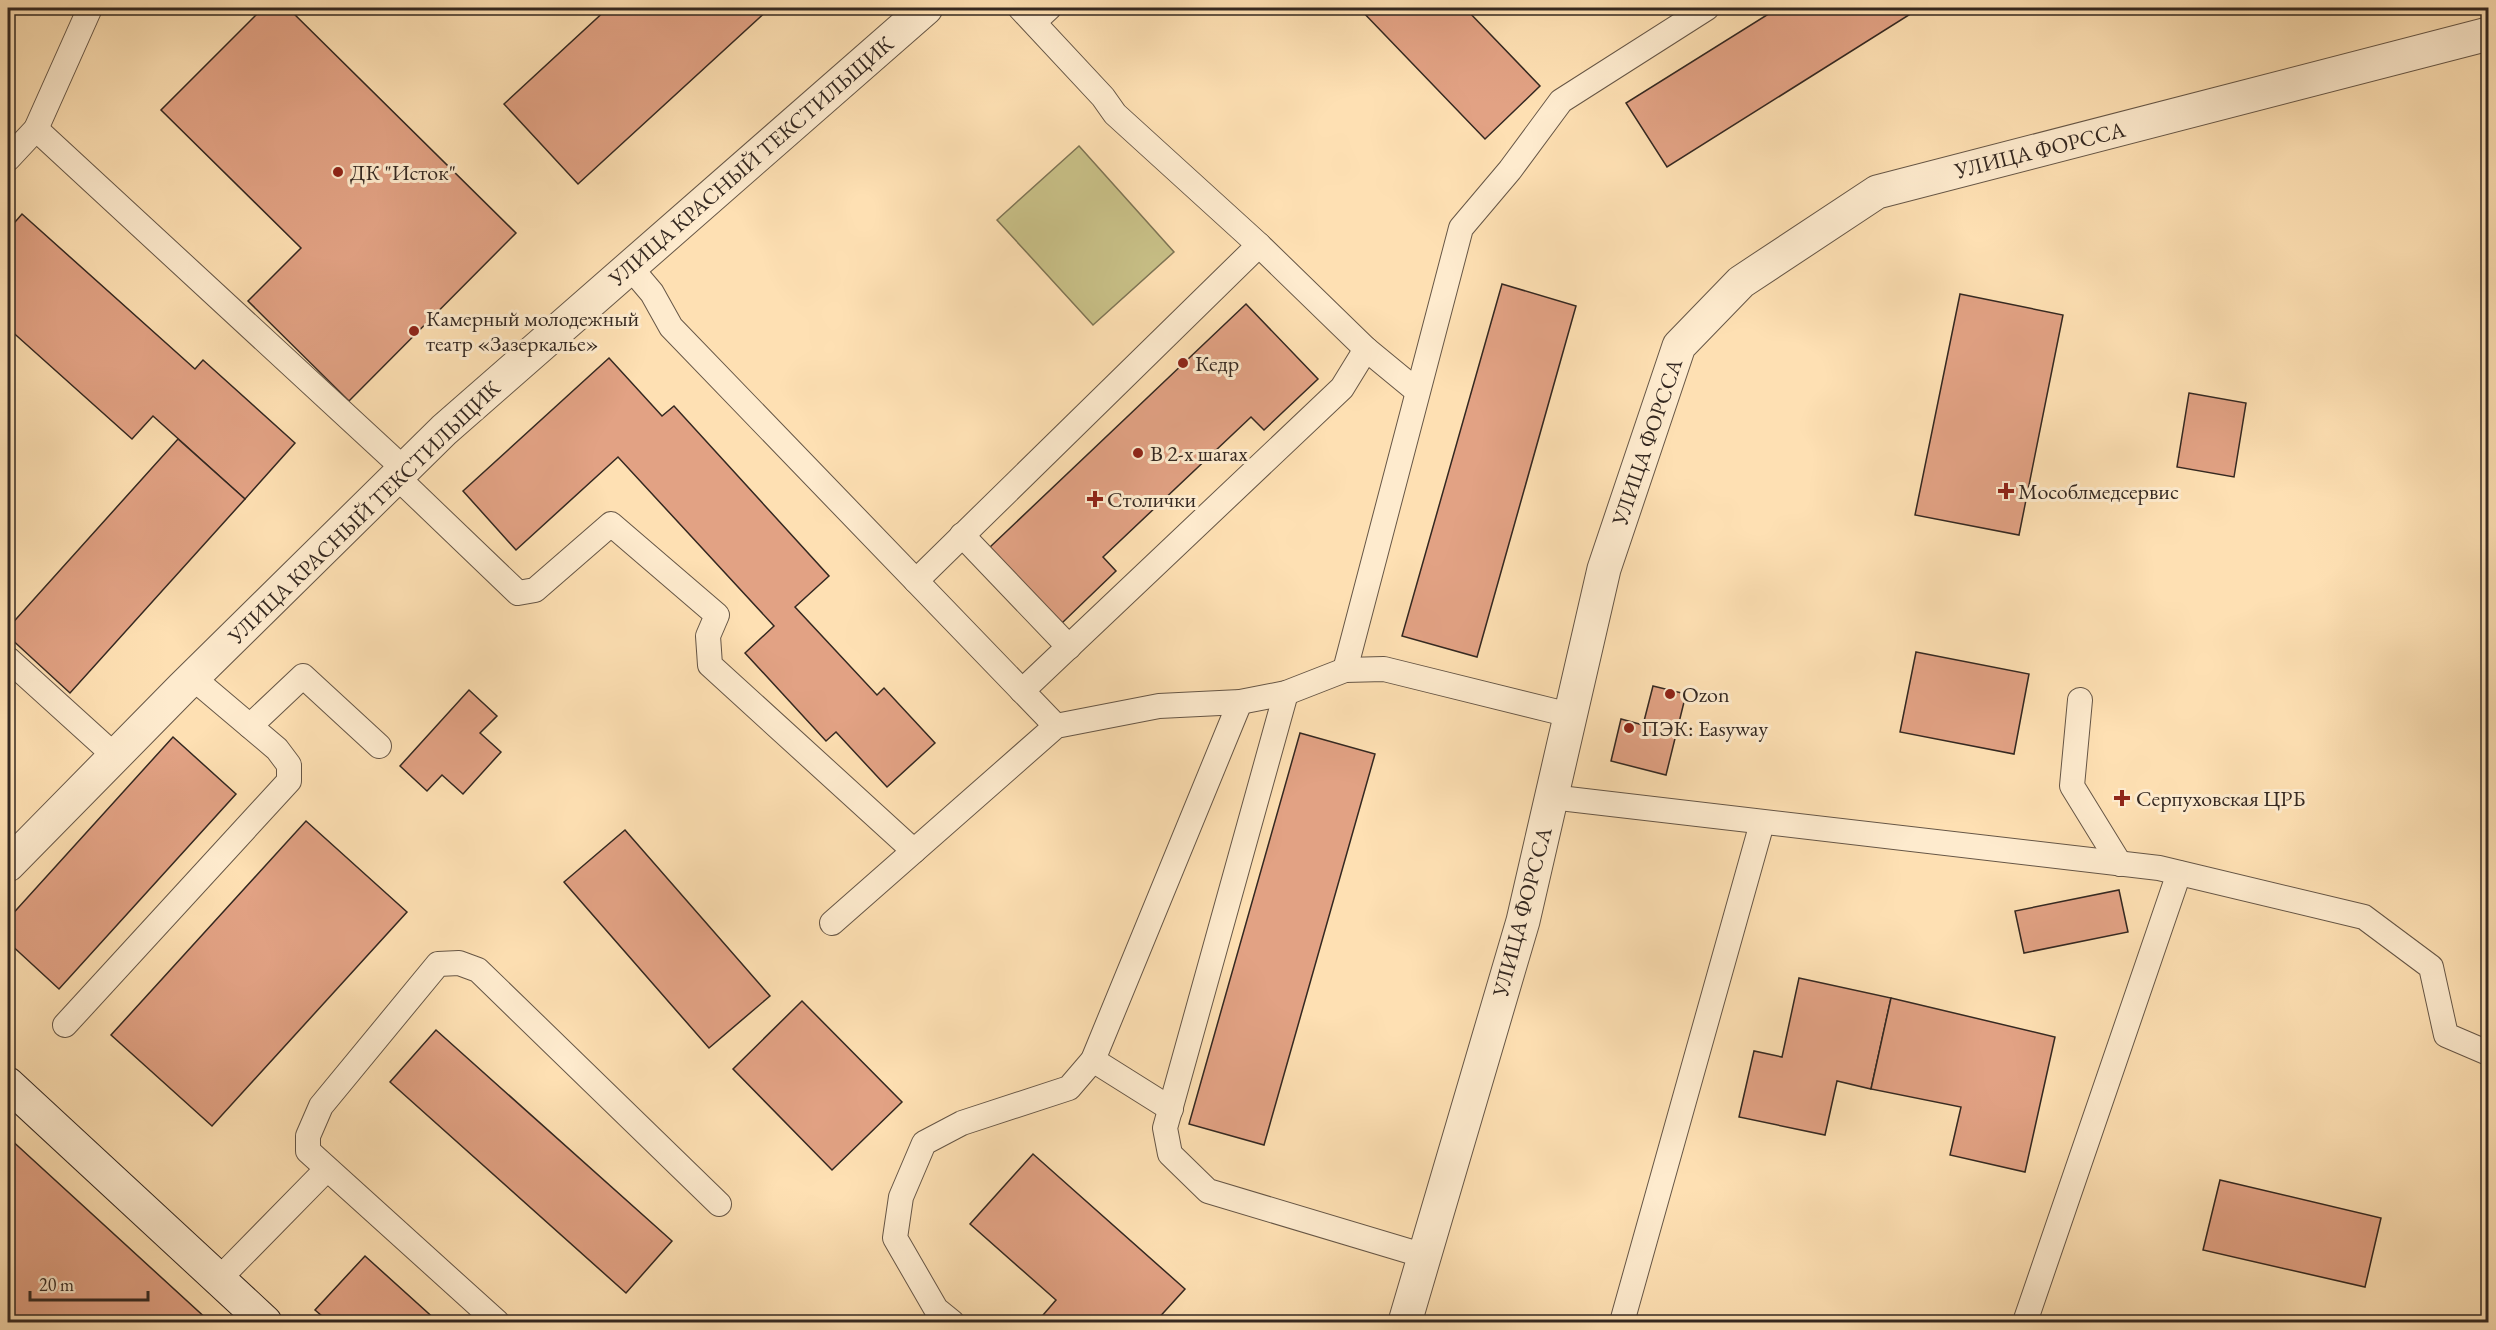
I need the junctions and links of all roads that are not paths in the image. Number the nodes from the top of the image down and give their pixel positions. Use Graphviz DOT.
graph roads {
  1 [pos="90,8"];
  2 [pos="926,8"];
  3 [pos="1707,8"];
  4 [pos="1034,12"];
  5 [pos="2488,34"];
  6 [pos="36,129"];
  7 [pos="8,159"];
  8 [pos="1260,244"];
  9 [pos="630,267"];
  10 [pos="1366,349"];
  11 [pos="1417,391"];
  12 [pos="400,473"];
  13 [pos="962,535"];
  14 [pos="916,581"];
  15 [pos="1069,647"];
  16 [pos="8,659"];
  17 [pos="1345,670"];
  18 [pos="193,678"];
  19 [pos="1022,691"];
  20 [pos="1286,693"];
  21 [pos="2080,700"];
  22 [pos="1240,702"];
  23 [pos="1570,716"];
  24 [pos="250,726"];
  25 [pos="1056,726"];
  26 [pos="379,746"];
  27 [pos="115,756"];
  28 [pos="1551,797"];
  29 [pos="1762,823"];
  30 [pos="914,851"];
  31 [pos="2120,864"];
  32 [pos="8,865"];
  33 [pos="2179,873"];
  34 [pos="832,923"];
  35 [pos="65,1025"];
  36 [pos="2488,1053"];
  37 [pos="1093,1060"];
  38 [pos="8,1084"];
  39 [pos="1171,1109"];
  40 [pos="327,1169"];
  41 [pos="719,1204"];
  42 [pos="1425,1256"];
  43 [pos="218,1280"];
  44 [pos="264,1323"];
  45 [pos="497,1323"];
  46 [pos="952,1323"];
  47 [pos="1405,1323"];
  48 [pos="1622,1323"];
  49 [pos="2025,1323"];
  1 -- 6 [label="lane"];
  2 -- 9 [label="street, УЛИЦА КРАСНЫЙ ТЕКСТИЛЬЩИК"];
  3 -- 11 [label="lane"];
  4 -- 8 [label="lane"];
  5 -- 23 [label="street, УЛИЦА ФОРССА"];
  6 -- 7 [label="lane"];
  6 -- 12 [label="lane"];
  8 -- 10 [label="lane"];
  8 -- 13 [label="lane"];
  9 -- 12 [label="street, УЛИЦА КРАСНЫЙ ТЕКСТИЛЬЩИК"];
  9 -- 14 [label="lane"];
  10 -- 11 [label="lane"];
  10 -- 15 [label="lane"];
  11 -- 17 [label="lane"];
  12 -- 18 [label="street, УЛИЦА КРАСНЫЙ ТЕКСТИЛЬЩИК"];
  12 -- 30 [label="lane"];
  13 -- 14 [label="lane"];
  13 -- 15 [label="lane"];
  14 -- 19 [label="lane"];
  15 -- 19 [label="lane"];
  16 -- 27 [label="lane"];
  17 -- 20 [label="lane"];
  17 -- 23 [label="lane"];
  18 -- 24 [label="lane"];
  18 -- 27 [label="street, УЛИЦА КРАСНЫЙ ТЕКСТИЛЬЩИК"];
  19 -- 25 [label="lane"];
  20 -- 22 [label="lane"];
  20 -- 39 [label="lane"];
  21 -- 31 [label="lane"];
  22 -- 25 [label="lane"];
  22 -- 37 [label="lane"];
  23 -- 28 [label="street, УЛИЦА ФОРССА"];
  24 -- 26 [label="lane"];
  24 -- 35 [label="lane"];
  25 -- 30 [label="lane"];
  27 -- 32 [label="street, УЛИЦА КРАСНЫЙ ТЕКСТИЛЬЩИК"];
  28 -- 29 [label="lane"];
  28 -- 42 [label="street, УЛИЦА ФОРССА"];
  29 -- 31 [label="lane"];
  29 -- 48 [label="lane"];
  30 -- 34 [label="lane"];
  31 -- 33 [label="lane"];
  33 -- 36 [label="lane"];
  33 -- 49 [label="lane"];
  37 -- 39 [label="lane"];
  37 -- 46 [label="lane"];
  38 -- 43 [label="street"];
  39 -- 42 [label="lane"];
  40 -- 41 [label="lane"];
  40 -- 43 [label="lane"];
  40 -- 45 [label="lane"];
  42 -- 47 [label="street, УЛИЦА ФОРССА"];
  43 -- 44 [label="street"];
}
